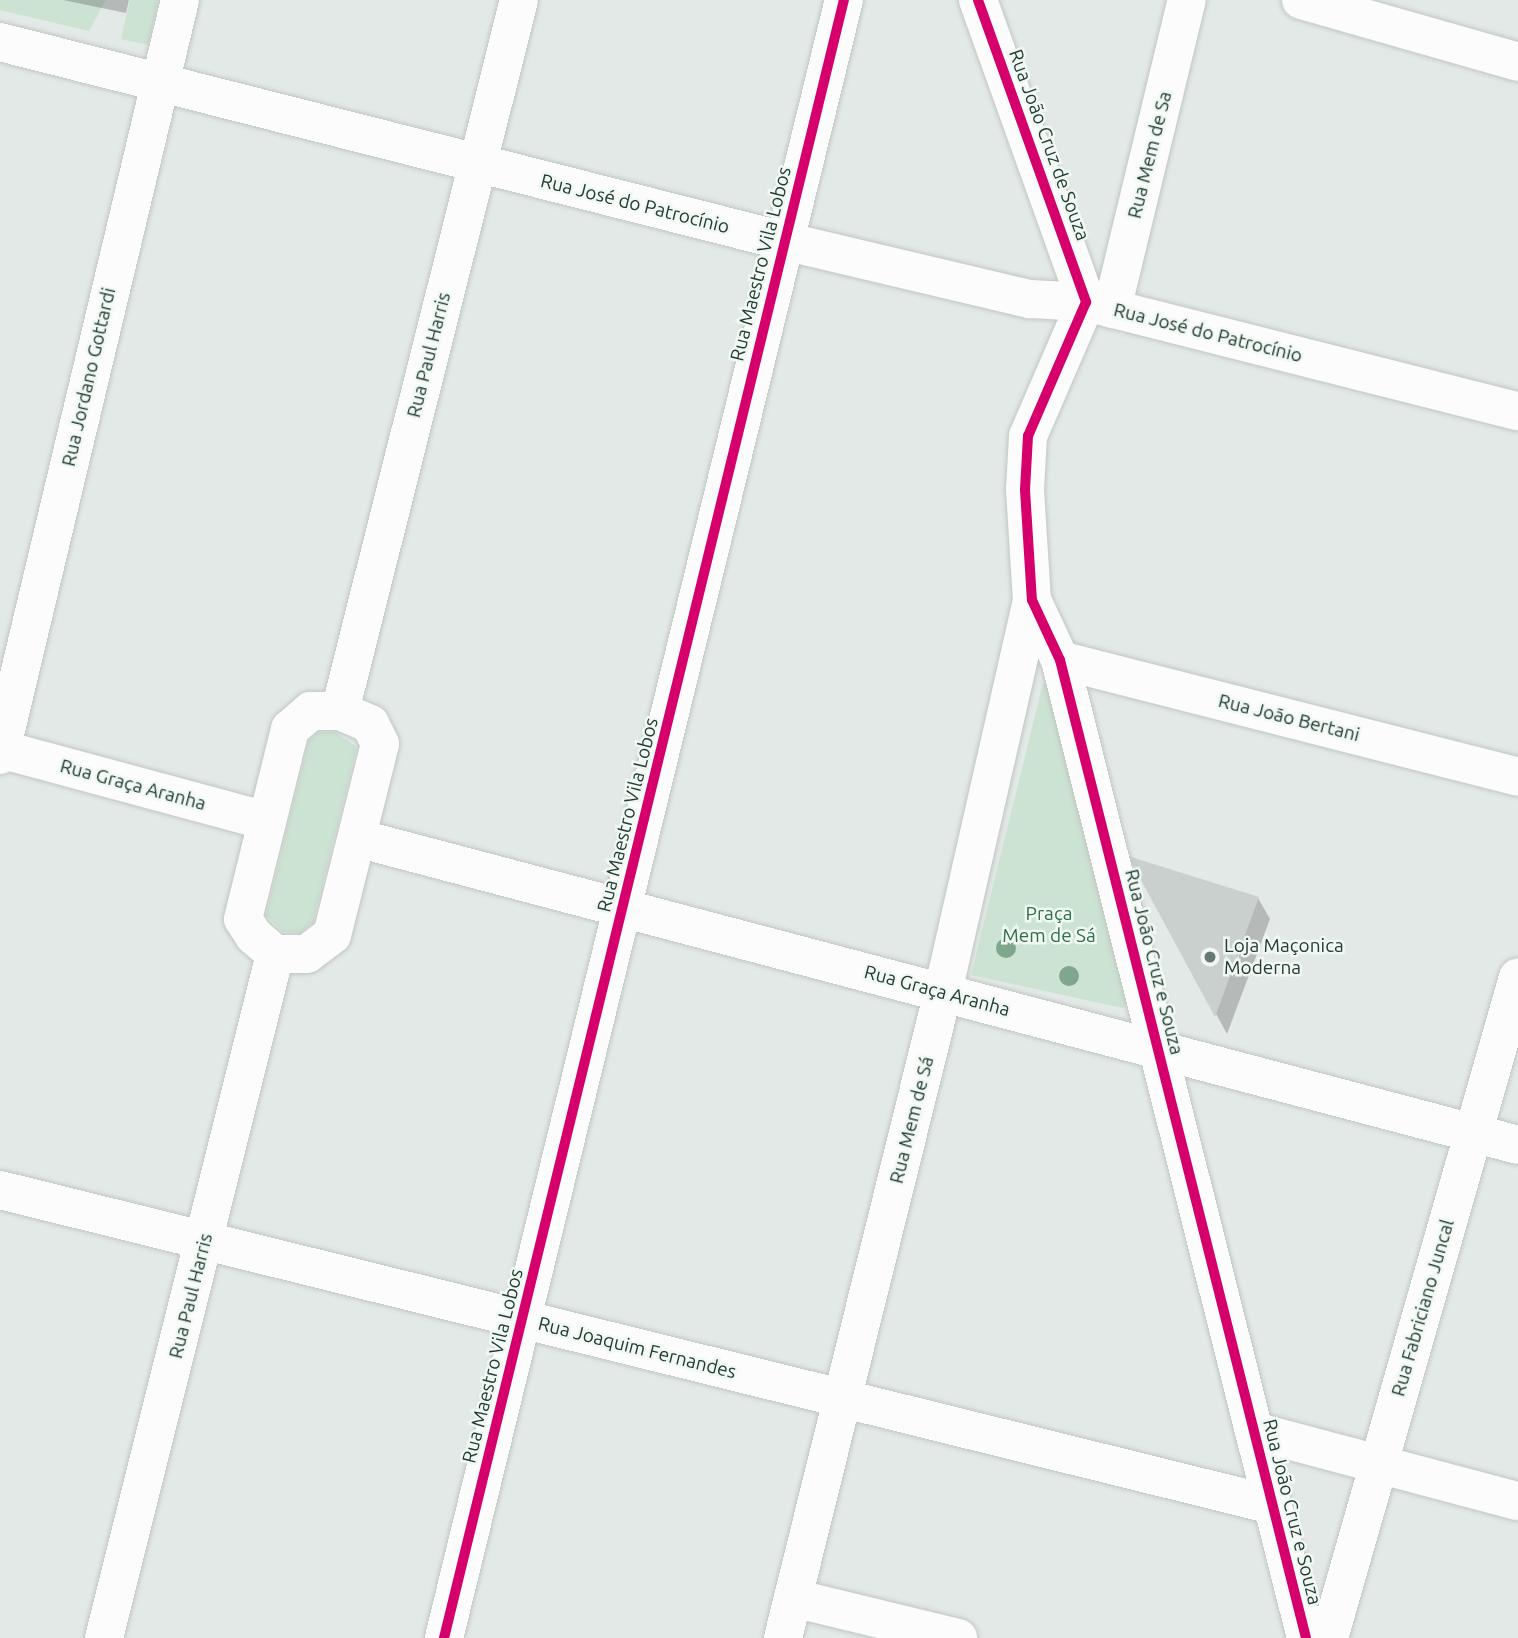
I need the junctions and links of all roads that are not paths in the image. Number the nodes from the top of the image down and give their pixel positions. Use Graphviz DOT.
graph roads {
  1 [pos="180,0"];
  2 [pos="519,0"];
  3 [pos="844,0"];
  4 [pos="978,0"];
  5 [pos="1188,0"];
  6 [pos="1301,0"];
  7 [pos="0,42"];
  8 [pos="1518,62"];
  9 [pos="159,83"];
  10 [pos="477,164"];
  11 [pos="784,241"];
  12 [pos="1099,306"];
  13 [pos="1518,411"];
  14 [pos="1032,600"];
  15 [pos="1060,660"];
  16 [pos="340,711"];
  17 [pos="0,751"];
  18 [pos="1518,777"];
  19 [pos="267,821"];
  20 [pos="356,838"];
  21 [pos="623,908"];
  22 [pos="275,954"];
  23 [pos="1518,977"];
  24 [pos="943,992"];
  25 [pos="1157,1049"];
  26 [pos="1473,1133"];
  27 [pos="1518,1145"];
  28 [pos="0,1190"];
  29 [pos="205,1241"];
  30 [pos="523,1320"];
  31 [pos="843,1399"];
  32 [pos="1254,1431"];
  33 [pos="1379,1464"];
  34 [pos="1518,1501"];
  35 [pos="1273,1505"];
  36 [pos="793,1598"];
  37 [pos="104,1638"];
  38 [pos="444,1638"];
  39 [pos="783,1638"];
  40 [pos="958,1638"];
  41 [pos="1306,1638"];
  42 [pos="1329,1638"];
  1 -- 9 [label="street, Rua Jordano Gottardi"];
  2 -- 10 [label="street, Rua Paul Harris"];
  3 -- 11 [label="street, Rua Maestro Vila Lobos"];
  4 -- 12 [label="street, Rua João Cruz de Souza"];
  5 -- 12 [label="street, Rua Mem de Sa"];
  6 -- 8 [label="street"];
  7 -- 9 [label="street, Rua José do Patrocínio"];
  9 -- 10 [label="street, Rua José do Patrocínio"];
  9 -- 17 [label="street, Rua Jordano Gottardi"];
  10 -- 11 [label="street, Rua José do Patrocínio"];
  10 -- 16 [label="street, Rua Paul Harris"];
  11 -- 12 [label="street, Rua José do Patrocínio"];
  11 -- 21 [label="street, Rua Maestro Vila Lobos"];
  12 -- 13 [label="street, Rua José do Patrocínio"];
  12 -- 14 [label="street, Rua João Cruz e Souza"];
  14 -- 15 [label="street, Rua João Cruz e Souza"];
  14 -- 24 [label="street, Rua Mem de Sá"];
  15 -- 18 [label="street, Rua João Bertani"];
  15 -- 25 [label="street, Rua João Cruz e Souza"];
  16 -- 19 [label="street"];
  16 -- 20 [label="street"];
  17 -- 19 [label="street, Rua Graça Aranha"];
  19 -- 22 [label="street"];
  20 -- 21 [label="street, Rua Graça Aranha"];
  20 -- 22 [label="street"];
  21 -- 24 [label="street, Rua Graça Aranha"];
  21 -- 30 [label="street, Rua Maestro Vila Lobos"];
  22 -- 29 [label="street, Rua Paul Harris"];
  23 -- 26 [label="street, Rua Fabriciano Juncal"];
  24 -- 25 [label="street, Rua Graça Aranha"];
  24 -- 31 [label="street, Rua Mem de Sá"];
  25 -- 26 [label="street, Rua Graça Aranha"];
  25 -- 32 [label="street, Rua João Cruz e Souza"];
  26 -- 27 [label="street, Rua Graça Aranha"];
  26 -- 33 [label="street, Rua Fabriciano Juncal"];
  28 -- 29 [label="street, Rua Joaquim Fernandes"];
  29 -- 30 [label="street, Rua Joaquim Fernandes"];
  29 -- 37 [label="street, Rua Paul Harris"];
  30 -- 31 [label="street, Rua Joaquim Fernandes"];
  30 -- 38 [label="street, Rua Maestro Vila Lobos"];
  31 -- 35 [label="street, Rua Joaquim Fernandes"];
  31 -- 36 [label="street, Rua Mem de Sá"];
  32 -- 33 [label="street"];
  32 -- 35 [label="street, Rua João Cruz e Souza"];
  33 -- 34 [label="street"];
  33 -- 42 [label="street, Rua Fabriciano Juncal"];
  35 -- 41 [label="street, Rua João Cruz e Souza"];
  36 -- 39 [label="street, Rua Mem de Sá"];
  36 -- 40 [label="street"];
}
